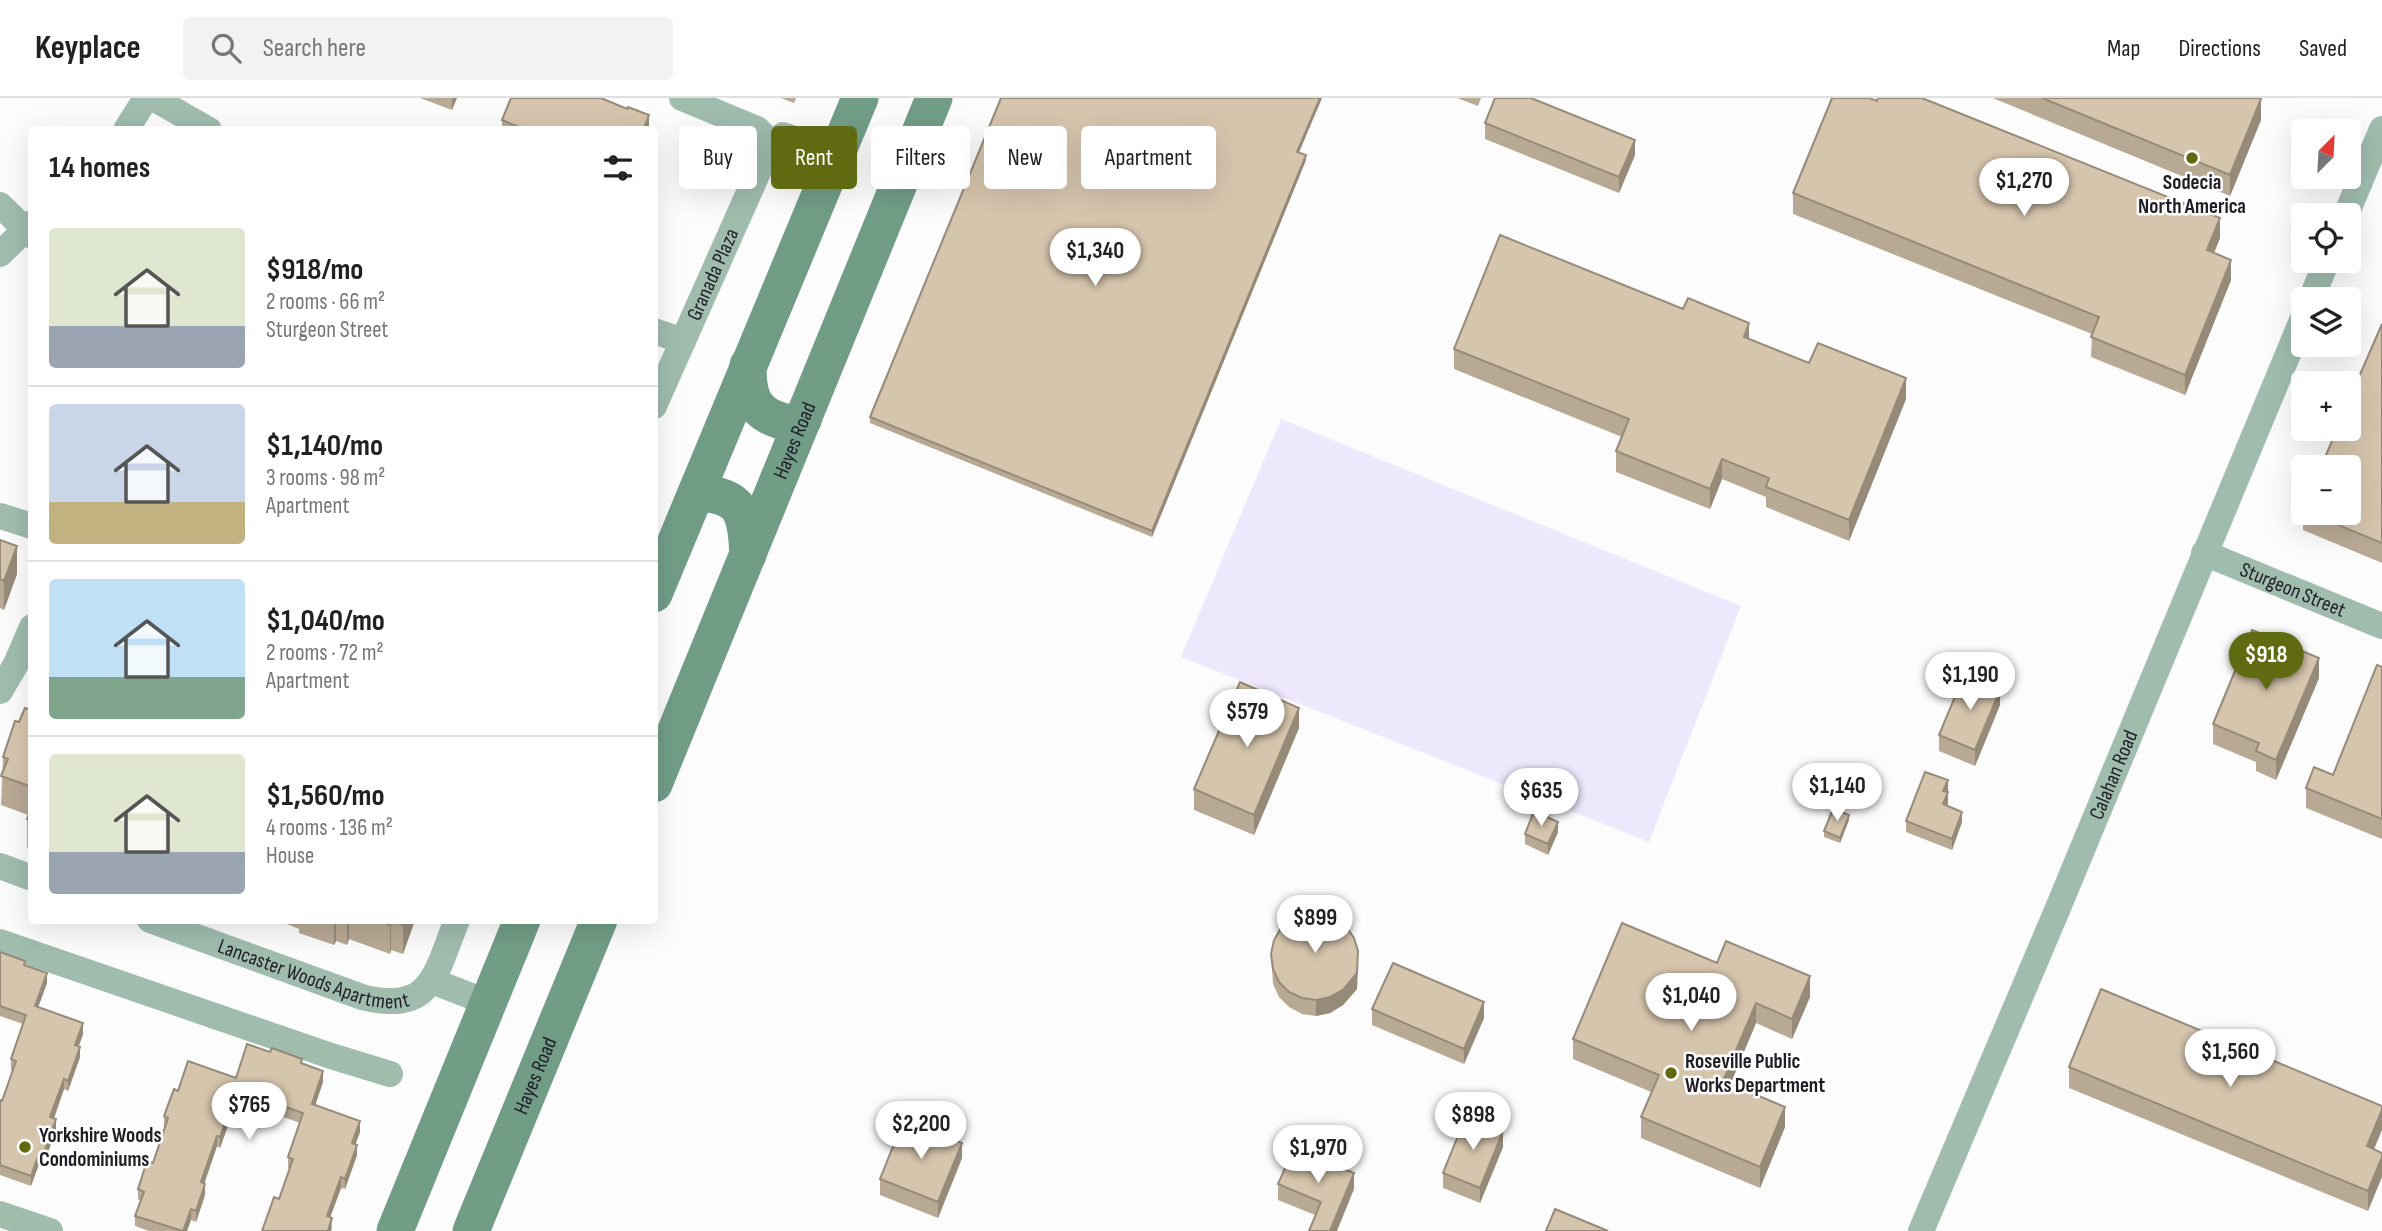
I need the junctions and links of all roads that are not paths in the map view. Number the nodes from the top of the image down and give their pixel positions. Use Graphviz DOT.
graph roads {
  1 [pos="146,98"];
  2 [pos="153,98"];
  3 [pos="682,98"];
  4 [pos="860,98"];
  5 [pos="934,98"];
  6 [pos="128,126"];
  7 [pos="202,126"];
  8 [pos="849,126"];
  9 [pos="2382,129"];
  10 [pos="771,143"];
  11 [pos="824,189"];
  12 [pos="2351,203"];
  13 [pos="0,205"];
  14 [pos="28,228"];
  15 [pos="28,230"];
  16 [pos="0,254"];
  17 [pos="658,332"];
  18 [pos="683,341"];
  19 [pos="2291,346"];
  20 [pos="748,365"];
  21 [pos="658,397"];
  22 [pos="803,421"];
  23 [pos="696,493"];
  24 [pos="0,516"];
  25 [pos="28,525"];
  26 [pos="2204,553"];
  27 [pos="748,555"];
  28 [pos="658,584"];
  29 [pos="2382,626"];
  30 [pos="28,636"];
  31 [pos="0,691"];
  32 [pos="658,774"];
  33 [pos="0,866"];
  34 [pos="28,876"];
  35 [pos="161,924"];
  36 [pos="455,924"];
  37 [pos="520,924"];
  38 [pos="597,924"];
  39 [pos="0,942"];
  40 [pos="432,981"];
  41 [pos="489,1003"];
  42 [pos="390,1074"];
  43 [pos="0,1214"];
  44 [pos="33,1228"];
  45 [pos="396,1231"];
  46 [pos="471,1231"];
  47 [pos="1921,1231"];
  1 -- 6 [label="street"];
  2 -- 7 [label="street"];
  3 -- 10 [label="street"];
  4 -- 8 [label="street"];
  5 -- 22 [label="street, Hayes Road"];
  9 -- 12 [label="street"];
  10 -- 18 [label="street, Granada Plaza"];
  11 -- 20 [label="street"];
  13 -- 14 [label="street"];
  15 -- 16 [label="street"];
  17 -- 18 [label="street"];
  18 -- 21 [label="street, Granada Plaza"];
  19 -- 26 [label="street, Calahan Road"];
  20 -- 22 [label="street"];
  20 -- 23 [label="street"];
  22 -- 27 [label="street, Hayes Road"];
  23 -- 27 [label="street"];
  23 -- 28 [label="street"];
  24 -- 25 [label="street"];
  26 -- 29 [label="street, Sturgeon Street"];
  26 -- 47 [label="street, Calahan Road"];
  27 -- 32 [label="street, Hayes Road"];
  30 -- 31 [label="street"];
  33 -- 34 [label="street"];
  35 -- 40 [label="street, Lancaster Woods Apartment"];
  36 -- 40 [label="street, Lancaster Woods Apartment"];
  37 -- 41 [label="street"];
  38 -- 46 [label="street, Hayes Road"];
  39 -- 42 [label="street"];
  40 -- 41 [label="street, Lancaster Woods Apartment"];
  41 -- 45 [label="street"];
  43 -- 44 [label="street"];
}
